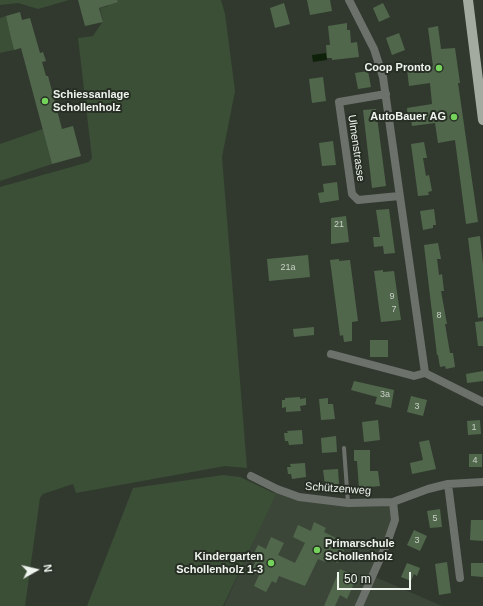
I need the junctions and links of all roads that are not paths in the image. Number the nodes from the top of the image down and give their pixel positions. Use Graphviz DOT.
graph roads {
  1 [pos="349,0"];
  2 [pos="468,0"];
  3 [pos="386,94"];
  4 [pos="483,120"];
  5 [pos="399,196"];
  6 [pos="331,354"];
  7 [pos="425,373"];
  8 [pos="483,402"];
  9 [pos="344,448"];
  10 [pos="251,476"];
  11 [pos="483,482"];
  12 [pos="448,484"];
  13 [pos="394,502"];
  14 [pos="348,503"];
  15 [pos="460,578"];
  16 [pos="359,606"];
  1 -- 3 [label="street"];
  2 -- 4 [label="main road"];
  3 -- 5 [label="street"];
  3 -- 5 [label="street, Ulmenstrasse"];
  5 -- 7 [label="street"];
  6 -- 7 [label="street"];
  7 -- 8 [label="street"];
  9 -- 14 [label="lane"];
  10 -- 14 [label="street, Schützenweg"];
  11 -- 12 [label="street, Schützenweg"];
  12 -- 13 [label="street, Schützenweg"];
  12 -- 15 [label="street"];
  13 -- 14 [label="street, Schützenweg"];
  13 -- 16 [label="street"];
}
